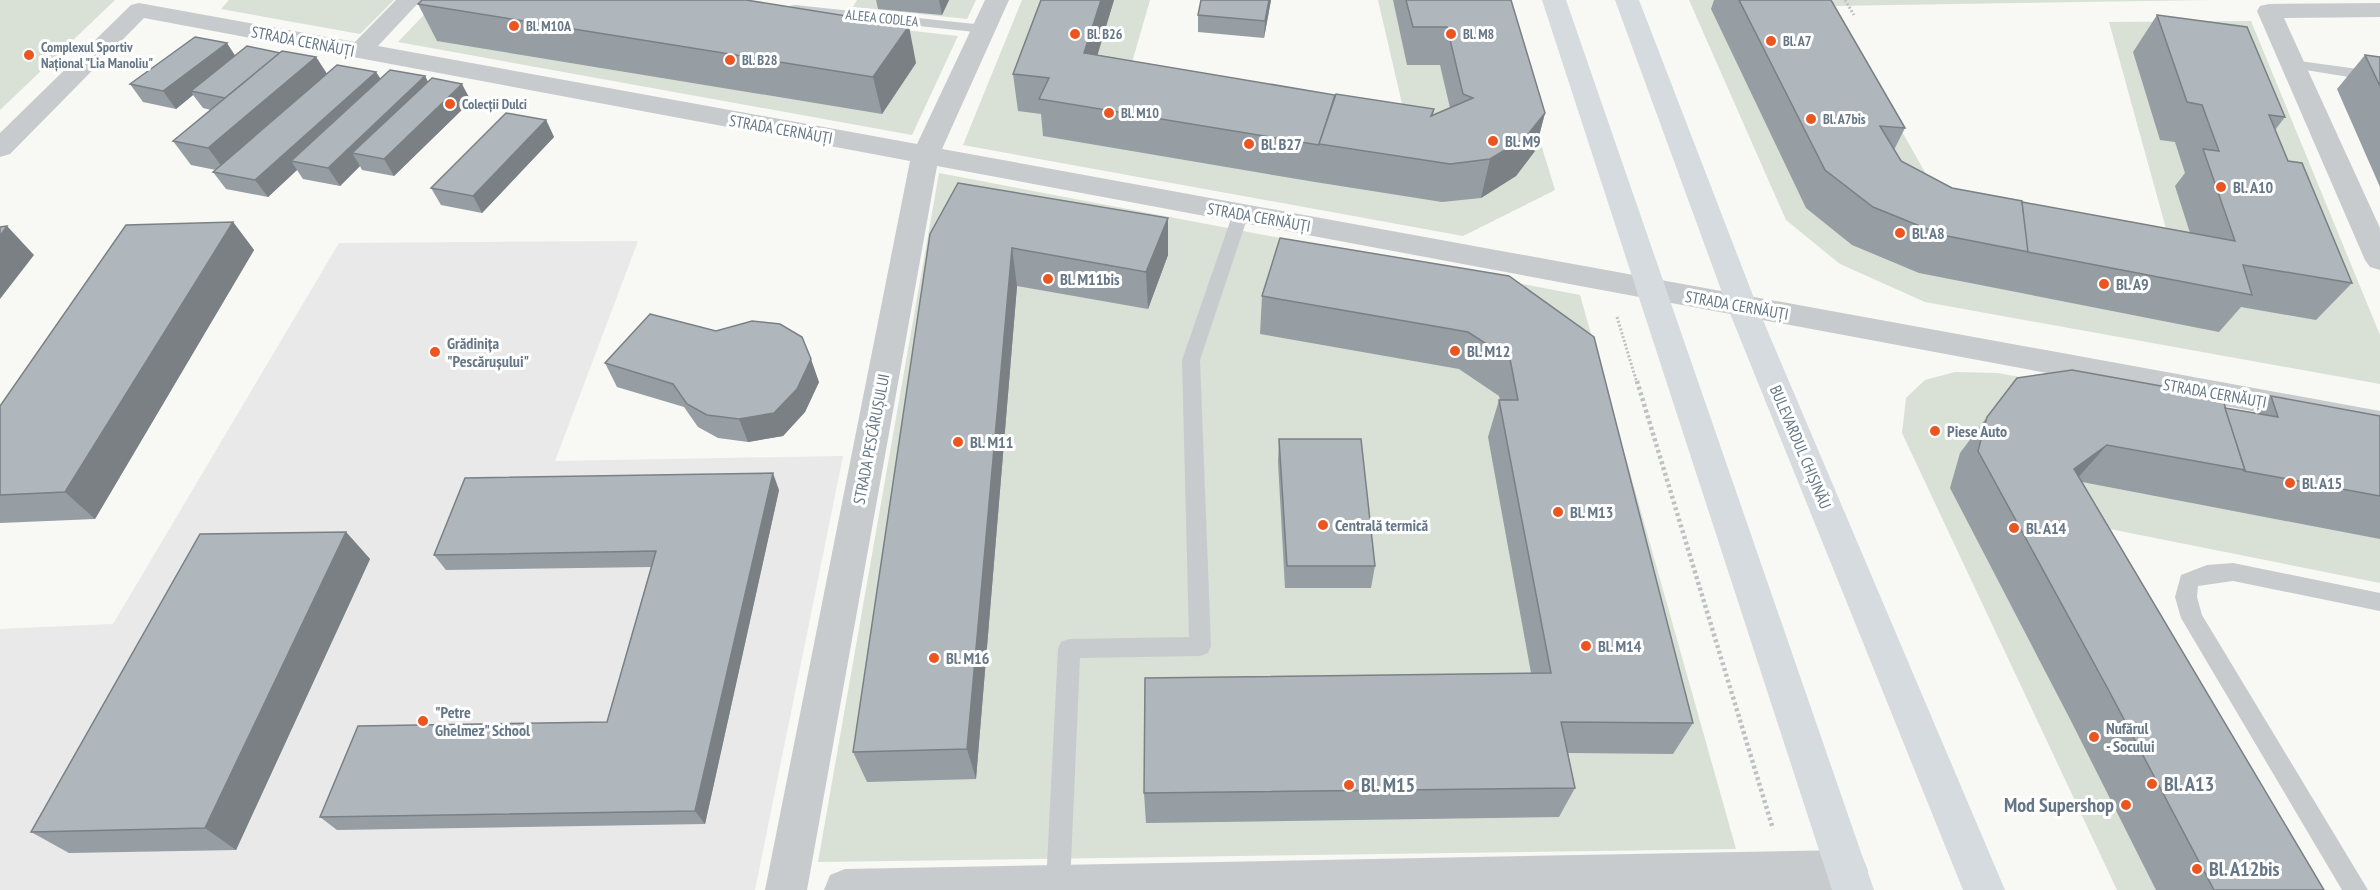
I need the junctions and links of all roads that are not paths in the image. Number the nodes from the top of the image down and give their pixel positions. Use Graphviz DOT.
graph roads {
  1 [pos="409,0"];
  2 [pos="997,0"];
  3 [pos="1554,0"];
  4 [pos="1627,0"];
  5 [pos="144,5"];
  6 [pos="777,7"];
  7 [pos="2380,10"];
  8 [pos="984,29"];
  9 [pos="359,52"];
  10 [pos="2292,64"];
  11 [pos="2380,77"];
  12 [pos="0,148"];
  13 [pos="925,156"];
  14 [pos="1241,213"];
  15 [pos="2380,260"];
  16 [pos="1650,289"];
  17 [pos="1742,306"];
  18 [pos="2380,423"];
  19 [pos="2380,602"];
  20 [pos="1850,880"];
  21 [pos="1058,885"];
  22 [pos="1132,887"];
  23 [pos="786,890"];
  24 [pos="844,890"];
  25 [pos="1984,890"];
  26 [pos="2356,890"];
  1 -- 9 [label="street"];
  2 -- 8 [label="street, STRADA PESCĂRUȘULUI"];
  3 -- 16 [label="main road"];
  4 -- 17 [label="main road, BULEVARDUL CHIȘINĂU"];
  5 -- 9 [label="street, STRADA CERNĂUȚI"];
  5 -- 12 [label="street"];
  6 -- 8 [label="lane, ALEEA CODLEA"];
  7 -- 10 [label="street"];
  8 -- 13 [label="street, STRADA PESCĂRUȘULUI"];
  9 -- 13 [label="street, STRADA CERNĂUȚI"];
  10 -- 11 [label="lane"];
  10 -- 15 [label="street"];
  13 -- 14 [label="street, STRADA CERNĂUȚI"];
  13 -- 23 [label="street, STRADA PESCĂRUȘULUI"];
  14 -- 16 [label="street, STRADA CERNĂUȚI"];
  14 -- 21 [label="lane"];
  16 -- 17 [label="street, STRADA CERNĂUȚI"];
  16 -- 20 [label="main road"];
  17 -- 18 [label="street, STRADA CERNĂUȚI"];
  17 -- 25 [label="main road, BULEVARDUL CHIȘINĂU"];
  19 -- 26 [label="lane"];
  20 -- 22 [label="street"];
  21 -- 22 [label="street"];
  21 -- 24 [label="street"];
}
